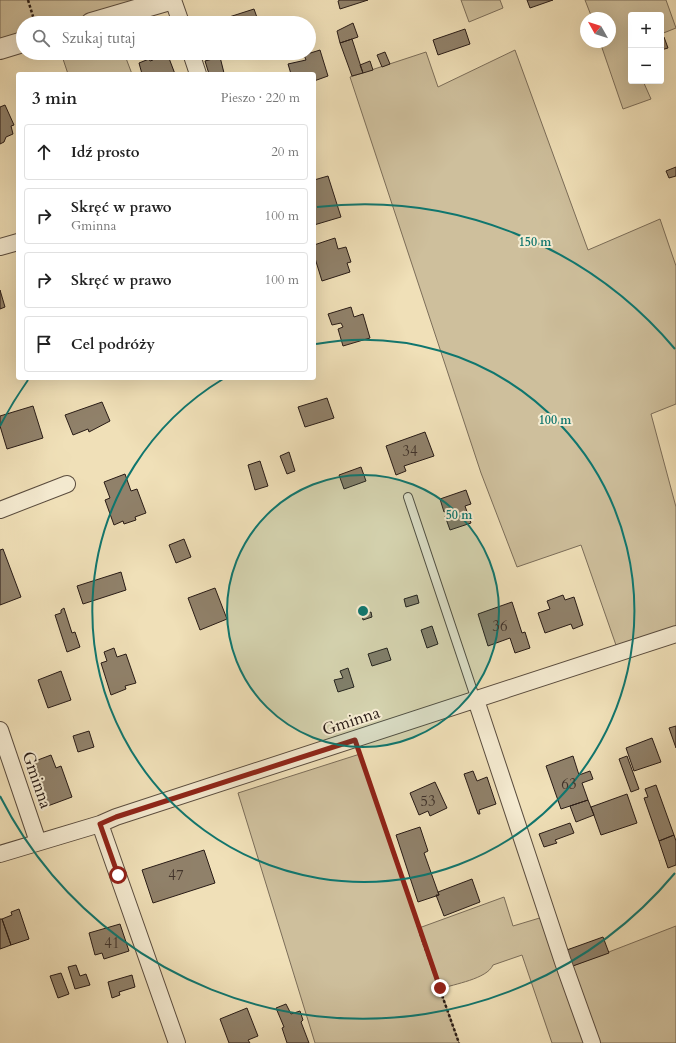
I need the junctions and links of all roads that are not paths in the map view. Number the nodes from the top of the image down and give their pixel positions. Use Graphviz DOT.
graph roads {
  1 [pos="172,0"];
  2 [pos="116,16"];
  3 [pos="178,16"];
  4 [pos="16,44"];
  5 [pos="0,48"];
  6 [pos="193,60"];
  7 [pos="197,72"];
  8 [pos="16,243"];
  9 [pos="0,247"];
  10 [pos="67,484"];
  11 [pos="408,497"];
  12 [pos="0,510"];
  13 [pos="676,634"];
  14 [pos="476,700"];
  15 [pos="0,730"];
  16 [pos="100,824"];
  17 [pos="38,842"];
  18 [pos="0,854"];
  19 [pos="177,1043"];
  20 [pos="592,1043"];
  1 -- 2 [label="street"];
  1 -- 3 [label="street"];
  4 -- 5 [label="street"];
  6 -- 7 [label="street"];
  8 -- 9 [label="street"];
  10 -- 12 [label="street"];
  11 -- 14 [label="lane"];
  13 -- 14 [label="street, Gminna"];
  14 -- 16 [label="street, Gminna"];
  14 -- 20 [label="street"];
  15 -- 17 [label="street, Gminna"];
  16 -- 17 [label="street, Gminna"];
  16 -- 19 [label="street"];
  17 -- 18 [label="street, Gminna"];
}
